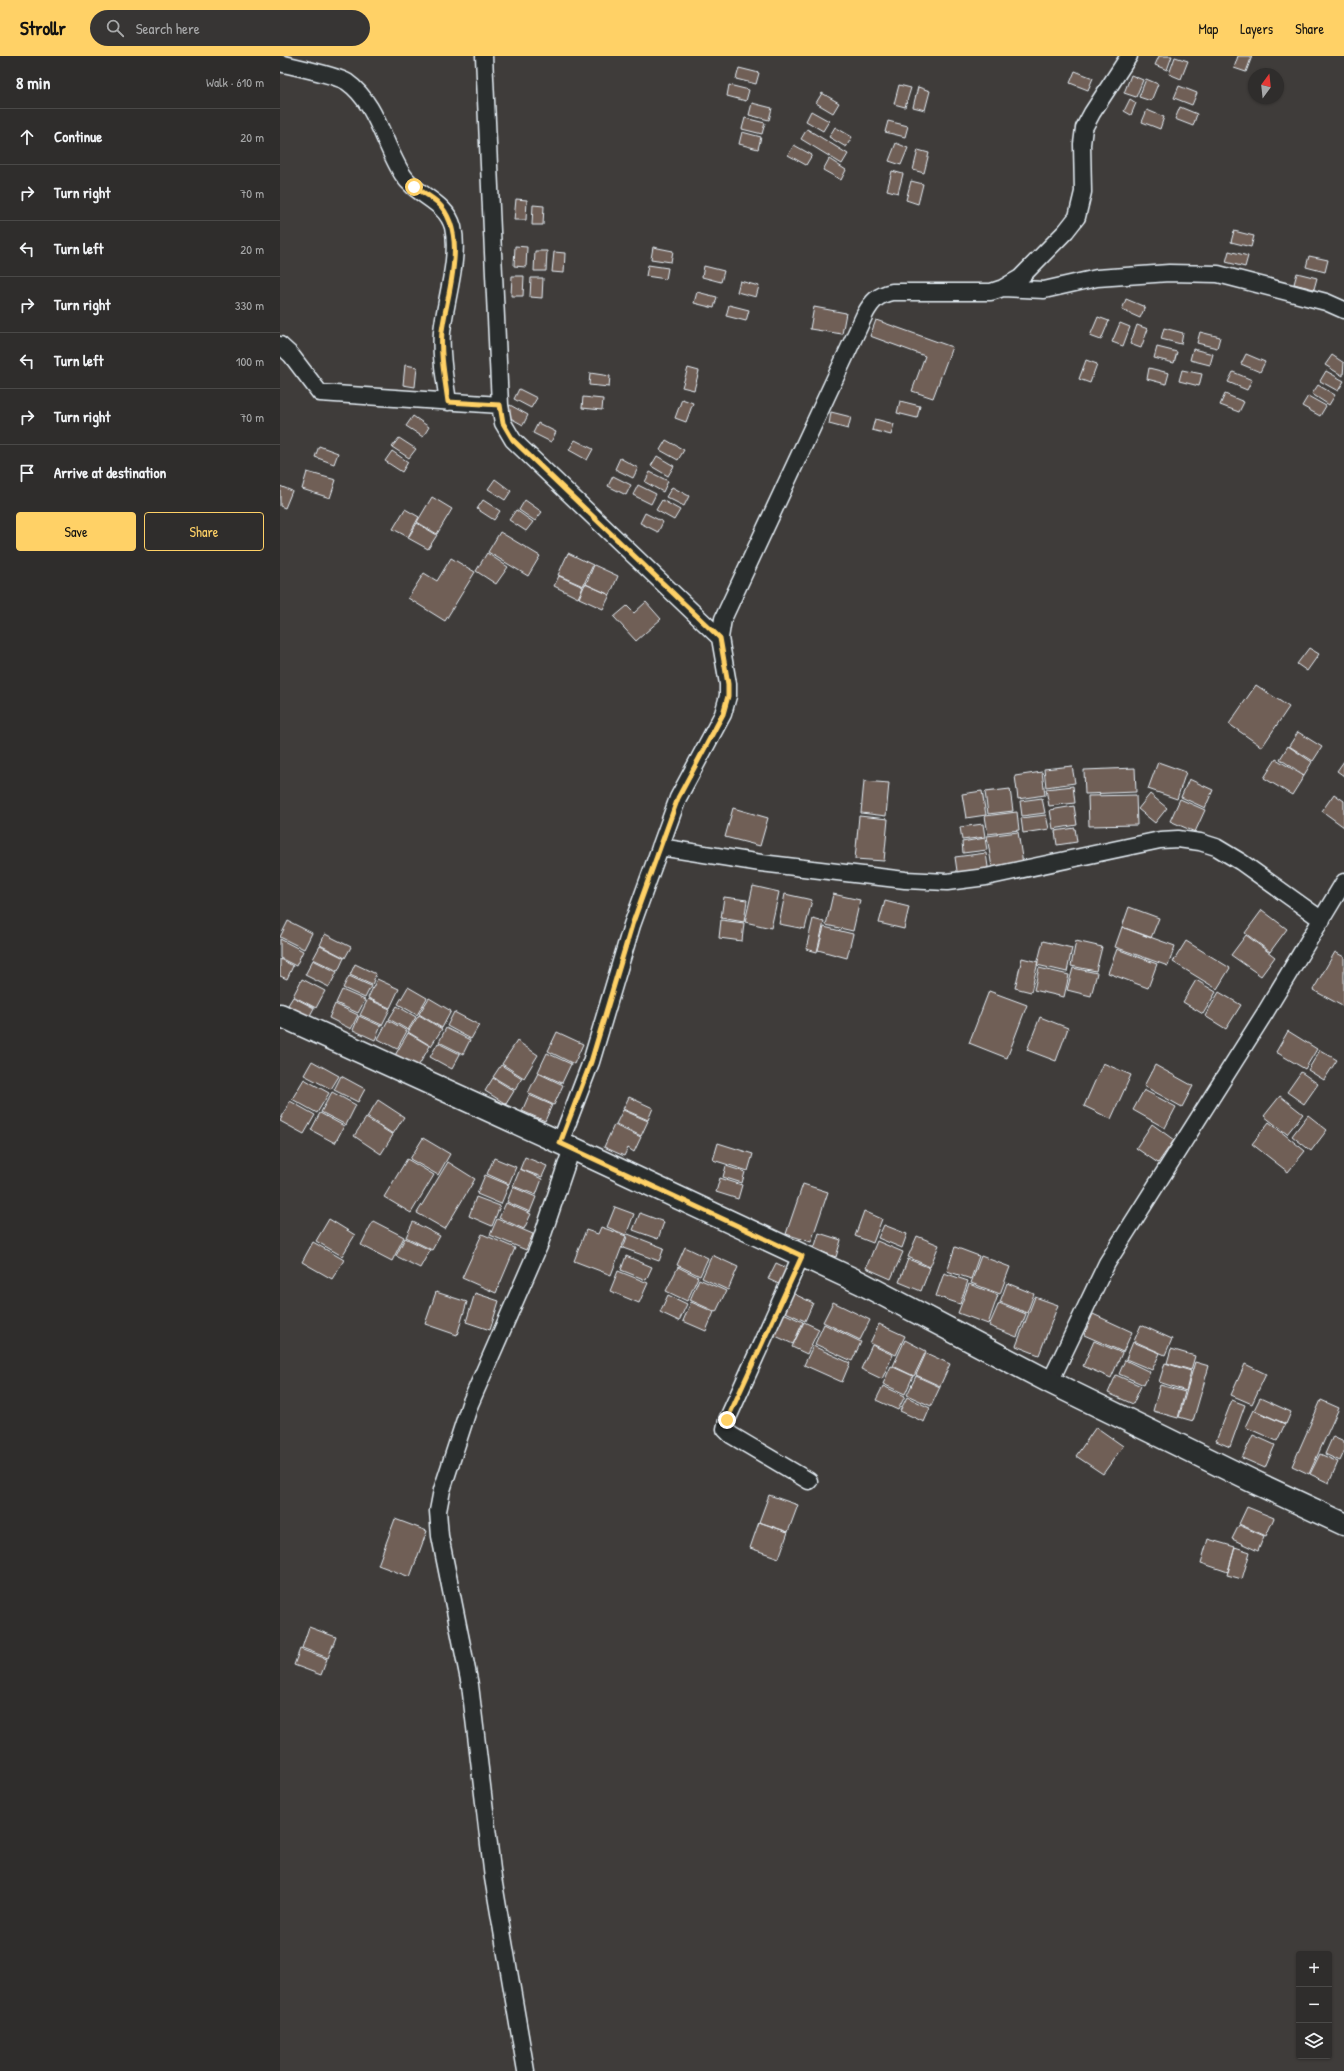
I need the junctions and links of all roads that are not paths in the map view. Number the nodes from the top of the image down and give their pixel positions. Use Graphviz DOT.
graph roads {
  1 [pos="484,56"];
  2 [pos="1129,56"];
  3 [pos="280,63"];
  4 [pos="1003,288"];
  5 [pos="1344,310"];
  6 [pos="285,350"];
  7 [pos="448,402"];
  8 [pos="500,405"];
  9 [pos="720,638"];
  10 [pos="660,847"];
  11 [pos="1344,882"];
  12 [pos="1322,920"];
  13 [pos="280,1015"];
  14 [pos="566,1145"];
  15 [pos="802,1256"];
  16 [pos="1050,1382"];
  17 [pos="809,1481"];
  18 [pos="1344,1524"];
  19 [pos="526,2071"];
  1 -- 8 [label="street"];
  2 -- 4 [label="street"];
  3 -- 7 [label="street"];
  4 -- 5 [label="street"];
  4 -- 9 [label="street"];
  6 -- 7 [label="street"];
  7 -- 8 [label="street"];
  8 -- 9 [label="street"];
  9 -- 10 [label="street"];
  10 -- 12 [label="street"];
  10 -- 14 [label="street"];
  11 -- 12 [label="street"];
  12 -- 16 [label="street"];
  13 -- 14 [label="street"];
  14 -- 15 [label="street"];
  14 -- 19 [label="street"];
  15 -- 16 [label="street"];
  15 -- 17 [label="street"];
  16 -- 18 [label="street"];
}
